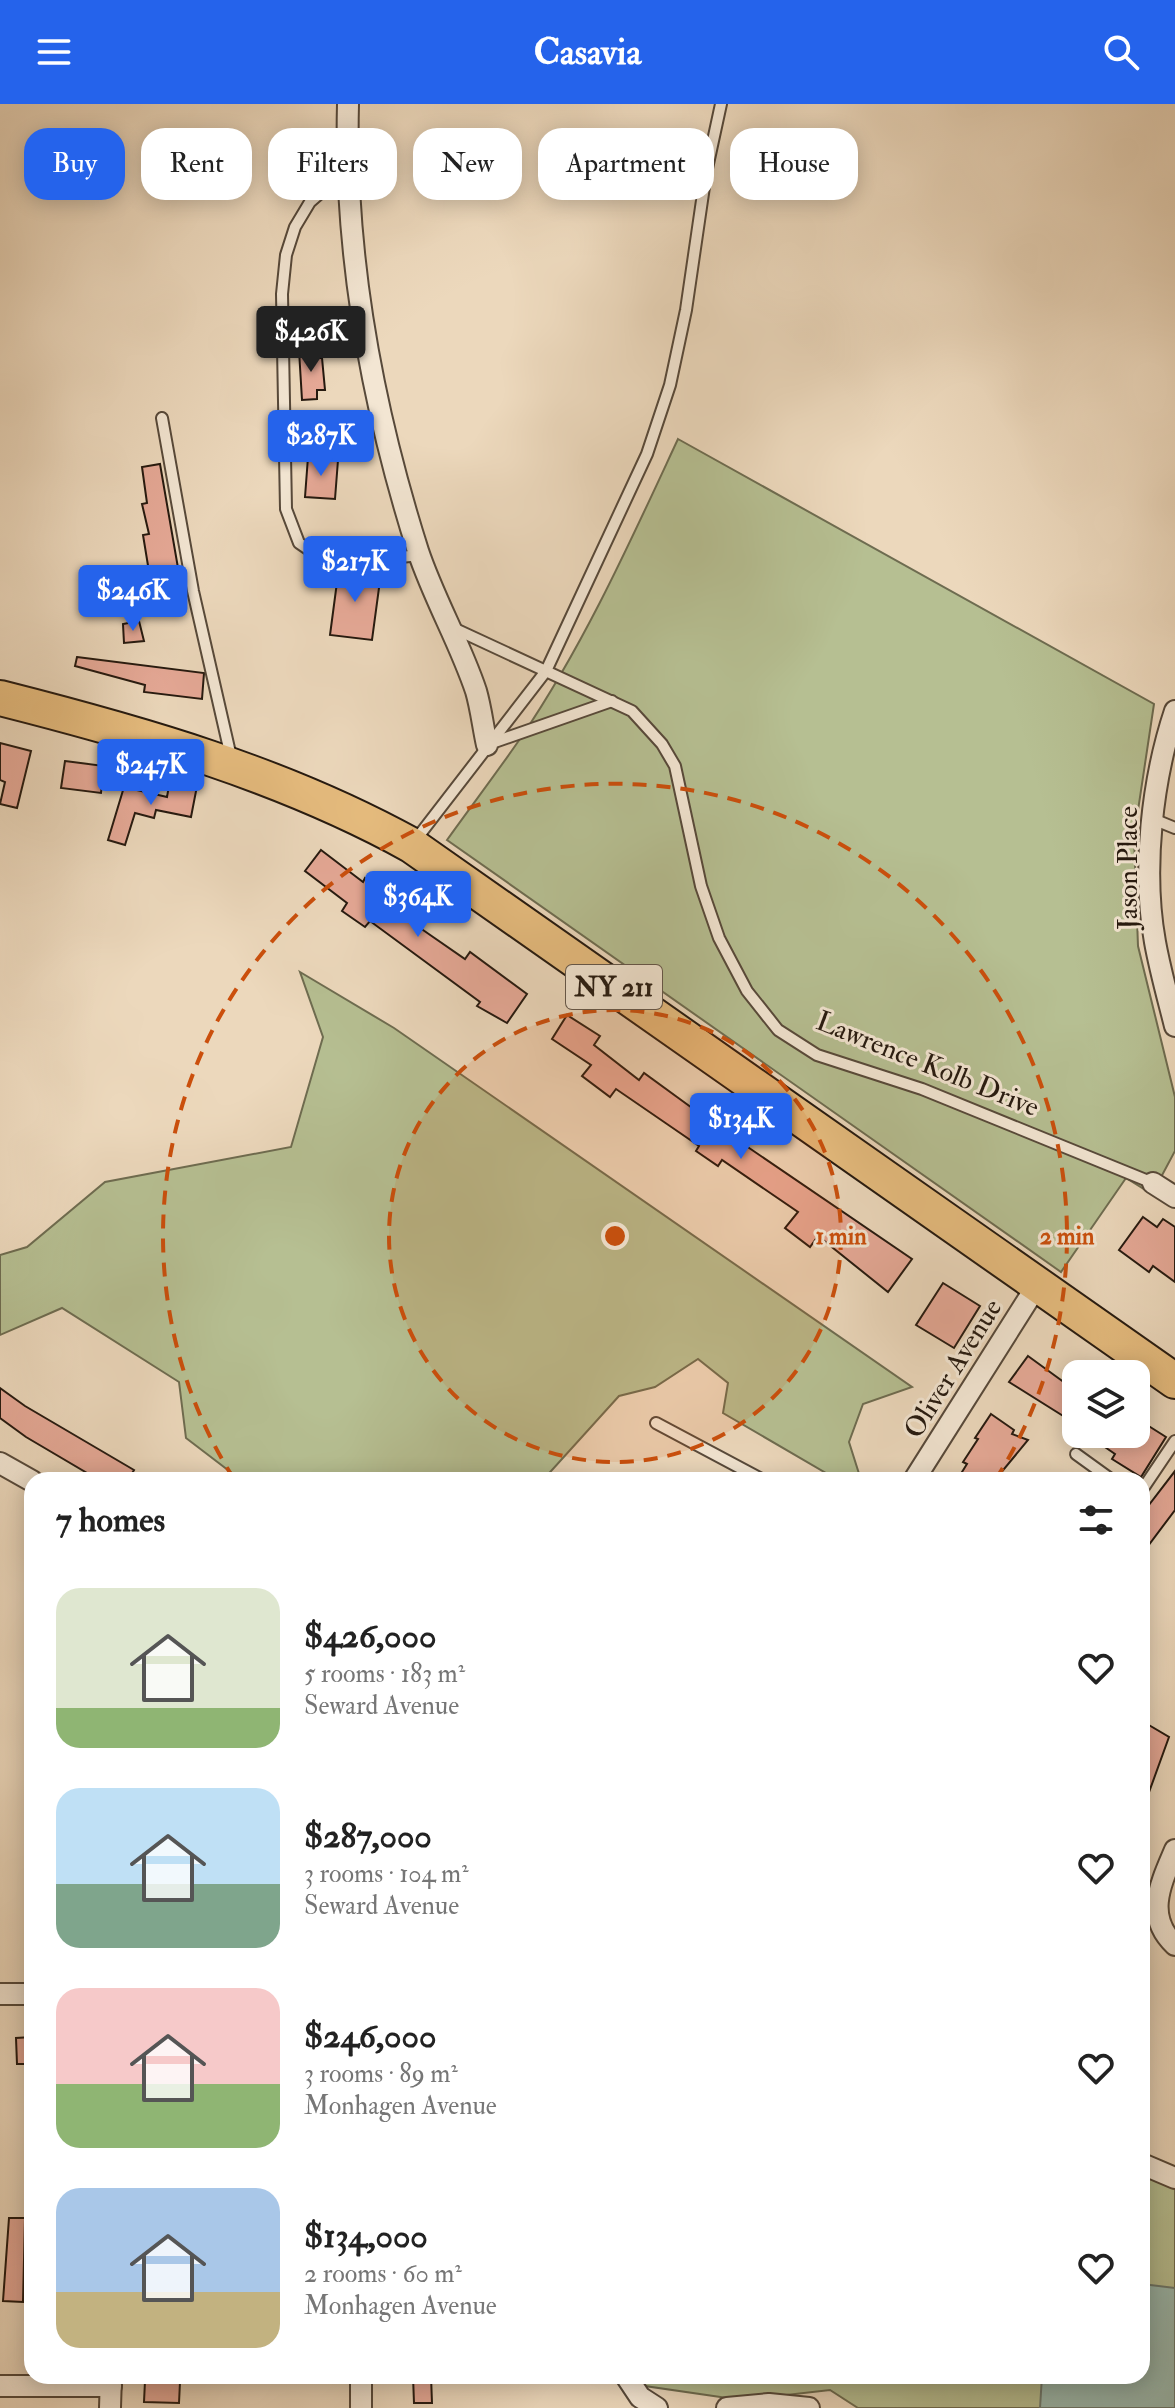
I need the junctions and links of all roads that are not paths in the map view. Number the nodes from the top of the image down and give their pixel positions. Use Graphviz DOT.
graph roads {
  1 [pos="348,104"];
  2 [pos="721,104"];
  3 [pos="348,128"];
  4 [pos="312,200"];
  5 [pos="350,200"];
  6 [pos="162,418"];
  7 [pos="420,555"];
  8 [pos="449,626"];
  9 [pos="546,671"];
  10 [pos="0,698"];
  11 [pos="612,701"];
  12 [pos="1175,711"];
  13 [pos="487,745"];
  14 [pos="232,763"];
  15 [pos="1153,819"];
  16 [pos="1175,828"];
  17 [pos="411,845"];
  18 [pos="1171,988"];
  19 [pos="1175,1026"];
  20 [pos="1153,1183"];
  21 [pos="1175,1197"];
  22 [pos="1036,1287"];
  23 [pos="1175,1381"];
  24 [pos="656,1423"];
  25 [pos="1175,1441"];
  26 [pos="1076,1454"];
  27 [pos="0,1463"];
  28 [pos="748,1472"];
  29 [pos="919,1472"];
  30 [pos="1101,1472"];
  31 [pos="24,1476"];
  32 [pos="1150,1478"];
  33 [pos="1175,1850"];
  34 [pos="1175,1945"];
  35 [pos="0,1994"];
  36 [pos="24,1994"];
  37 [pos="1150,2167"];
  38 [pos="1175,2178"];
  39 [pos="44,2384"];
  40 [pos="111,2384"];
  41 [pos="361,2384"];
  42 [pos="631,2384"];
  43 [pos="0,2386"];
  44 [pos="110,2408"];
  45 [pos="361,2408"];
  46 [pos="657,2408"];
  47 [pos="727,2408"];
  48 [pos="809,2408"];
  1 -- 3 [label="street"];
  2 -- 9 [label="lane"];
  4 -- 7 [label="lane"];
  5 -- 7 [label="street"];
  6 -- 14 [label="lane"];
  7 -- 8 [label="street"];
  8 -- 9 [label="lane, Lawrence Kolb Drive"];
  8 -- 13 [label="street"];
  9 -- 11 [label="lane, Lawrence Kolb Drive"];
  9 -- 13 [label="lane"];
  10 -- 14 [label="main road, NY 211"];
  11 -- 13 [label="lane"];
  11 -- 20 [label="lane, Lawrence Kolb Drive"];
  12 -- 15 [label="street, Jason Place"];
  13 -- 17 [label="lane"];
  14 -- 17 [label="main road, NY 211"];
  15 -- 16 [label="lane"];
  15 -- 18 [label="street, Jason Place"];
  17 -- 22 [label="main road, NY 211"];
  18 -- 19 [label="street, Jason Place"];
  20 -- 21 [label="street, Lawrence Kolb Drive"];
  22 -- 23 [label="main road, NY 211"];
  22 -- 29 [label="street, Oliver Avenue"];
  24 -- 28 [label="lane"];
  25 -- 32 [label="lane"];
  26 -- 30 [label="lane"];
  27 -- 31 [label="street"];
  33 -- 34 [label="street"];
  35 -- 36 [label="street"];
  37 -- 38 [label="street"];
  39 -- 43 [label="street"];
  40 -- 44 [label="street"];
  41 -- 45 [label="street"];
  42 -- 46 [label="street"];
  47 -- 48 [label="street"];
}
